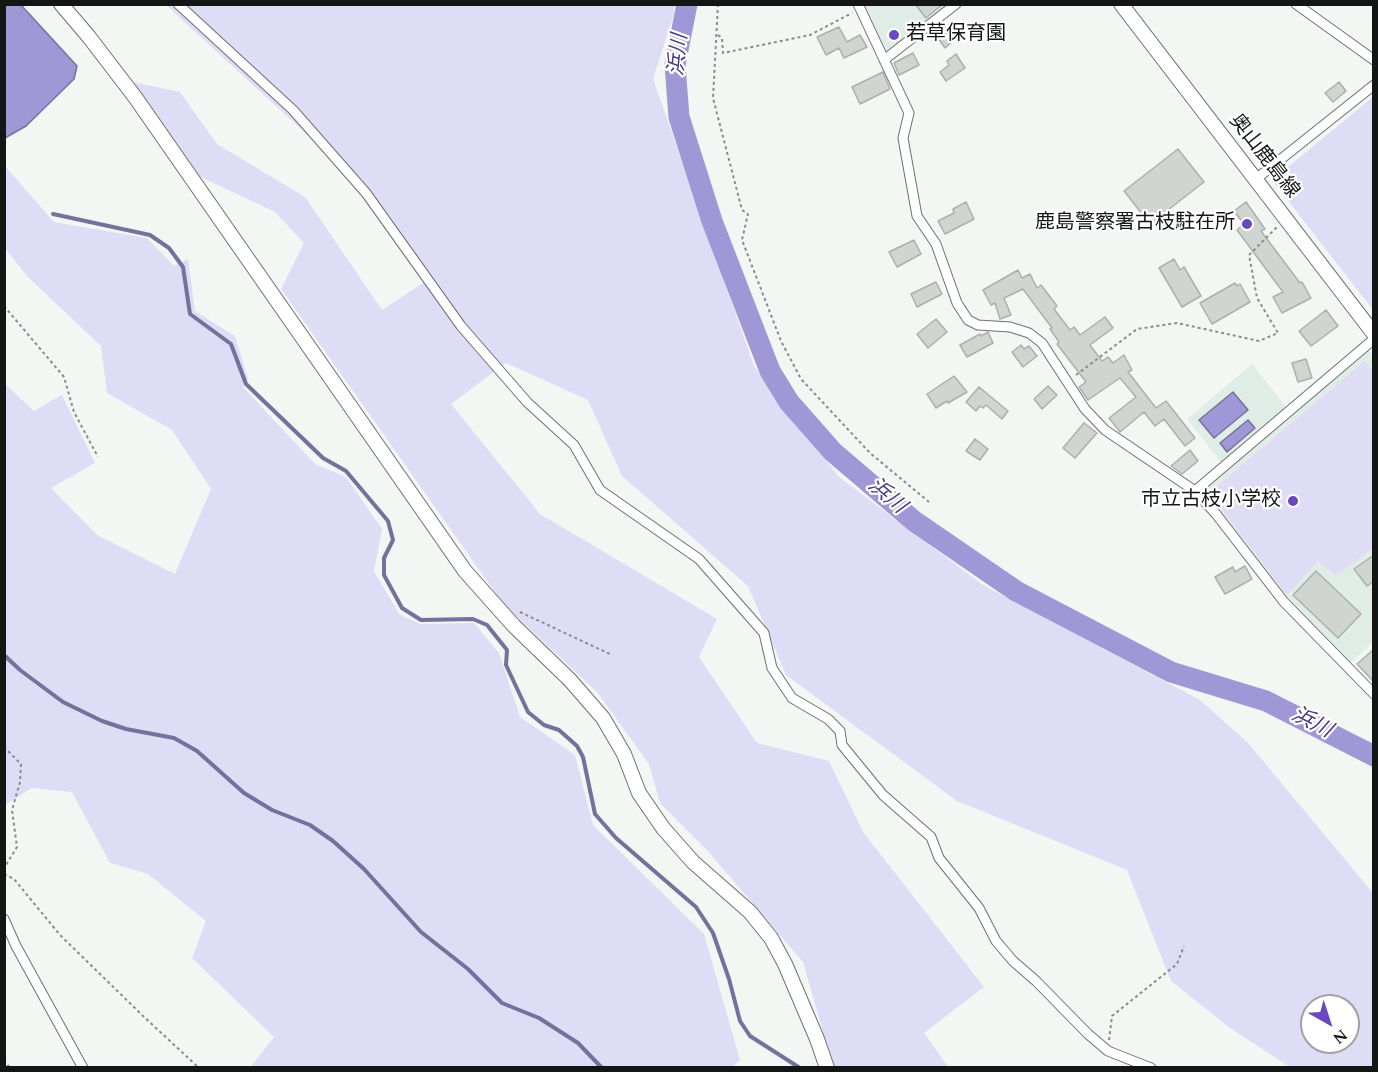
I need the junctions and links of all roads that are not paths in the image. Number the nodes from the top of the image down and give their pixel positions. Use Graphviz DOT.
graph roads {
  1 [pos="61,4"];
  2 [pos="178,4"];
  3 [pos="956,4"];
  4 [pos="1121,4"];
  5 [pos="1296,4"];
  6 [pos="859,6"];
  7 [pos="884,60"];
  8 [pos="1374,60"];
  9 [pos="1374,85"];
  10 [pos="1256,179"];
  11 [pos="1374,334"];
  12 [pos="1374,339"];
  13 [pos="1195,491"];
  14 [pos="1374,694"];
  15 [pos="4,919"];
  16 [pos="83,1068"];
  17 [pos="827,1068"];
  18 [pos="1151,1068"];
  1 -- 17 [label="street"];
  2 -- 18 [label="street"];
  3 -- 7 [label="street"];
  4 -- 10 [label="street, 奥山鹿島線"];
  5 -- 8 [label="street"];
  6 -- 7 [label="street"];
  7 -- 13 [label="street"];
  9 -- 10 [label="street"];
  10 -- 11 [label="street, 奥山鹿島線"];
  12 -- 13 [label="street"];
  13 -- 14 [label="street"];
  15 -- 16 [label="street"];
}
